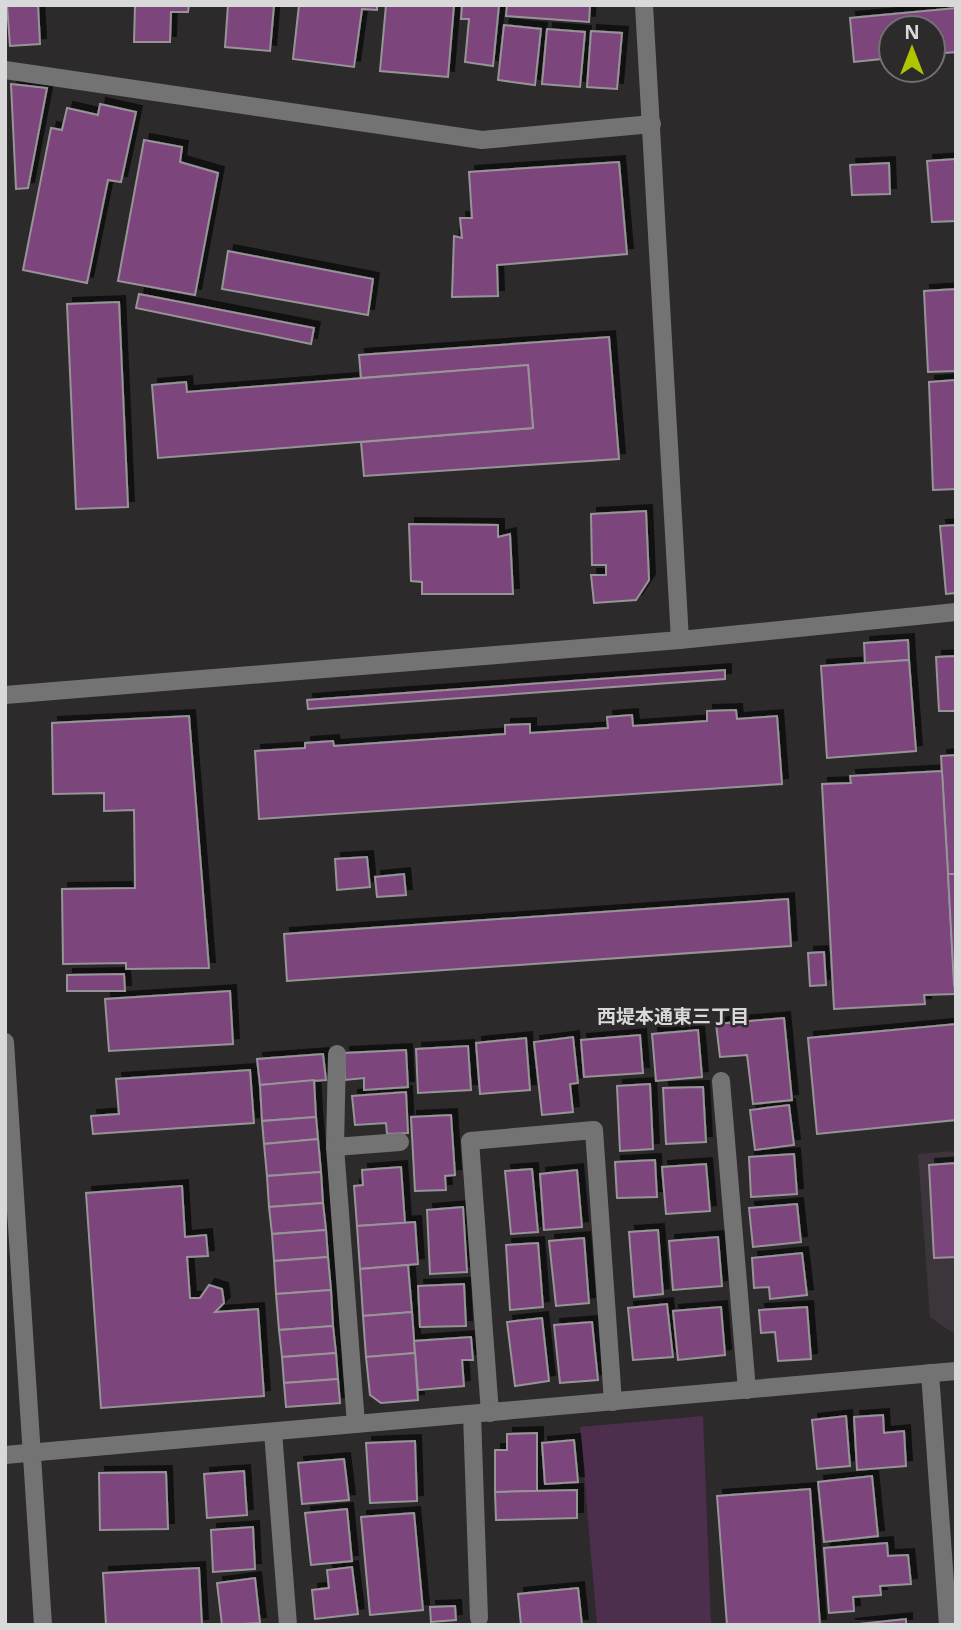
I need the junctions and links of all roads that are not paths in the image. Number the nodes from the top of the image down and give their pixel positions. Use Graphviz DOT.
graph roads {
  1 [pos="644,5"];
  2 [pos="5,70"];
  3 [pos="652,124"];
  4 [pos="956,612"];
  5 [pos="680,640"];
  6 [pos="5,695"];
  7 [pos="5,1042"];
  8 [pos="337,1054"];
  9 [pos="721,1081"];
  10 [pos="7,1100"];
  11 [pos="400,1142"];
  12 [pos="335,1147"];
  13 [pos="956,1371"];
  14 [pos="930,1373"];
  15 [pos="747,1390"];
  16 [pos="613,1402"];
  17 [pos="481,1413"];
  18 [pos="356,1424"];
  19 [pos="273,1432"];
  20 [pos="30,1453"];
  21 [pos="5,1455"];
  22 [pos="479,1618"];
  23 [pos="43,1625"];
  24 [pos="288,1625"];
  25 [pos="948,1625"];
  1 -- 3 [label="street"];
  2 -- 3 [label="street"];
  3 -- 5 [label="street"];
  4 -- 5 [label="street"];
  5 -- 6 [label="street"];
  7 -- 10 [label="street"];
  8 -- 12 [label="street"];
  9 -- 15 [label="street"];
  10 -- 20 [label="street"];
  11 -- 12 [label="street"];
  12 -- 18 [label="street"];
  13 -- 14 [label="street"];
  14 -- 15 [label="street"];
  14 -- 25 [label="street"];
  15 -- 16 [label="street"];
  16 -- 17 [label="street"];
  16 -- 17 [label="street"];
  17 -- 18 [label="street"];
  17 -- 22 [label="street"];
  18 -- 19 [label="street"];
  19 -- 20 [label="street"];
  19 -- 24 [label="street"];
  20 -- 21 [label="street"];
  20 -- 23 [label="street"];
}
